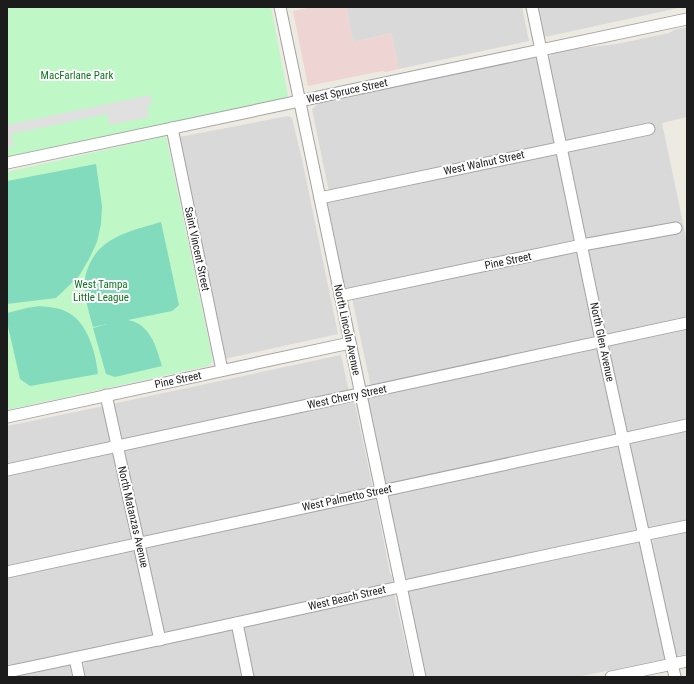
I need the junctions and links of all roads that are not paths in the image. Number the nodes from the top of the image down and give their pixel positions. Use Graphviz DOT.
graph roads {
  1 [pos="280,7"];
  2 [pos="532,7"];
  3 [pos="687,19"];
  4 [pos="541,49"];
  5 [pos="299,102"];
  6 [pos="172,128"];
  7 [pos="648,129"];
  8 [pos="561,147"];
  9 [pos="7,163"];
  10 [pos="320,198"];
  11 [pos="676,228"];
  12 [pos="582,245"];
  13 [pos="340,296"];
  14 [pos="687,322"];
  15 [pos="601,340"];
  16 [pos="350,343"];
  17 [pos="222,370"];
  18 [pos="361,394"];
  19 [pos="106,395"];
  20 [pos="7,417"];
  21 [pos="687,425"];
  22 [pos="623,439"];
  23 [pos="117,447"];
  24 [pos="7,470"];
  25 [pos="381,491"];
  26 [pos="687,526"];
  27 [pos="644,535"];
  28 [pos="139,544"];
  29 [pos="7,572"];
  30 [pos="401,586"];
  31 [pos="237,623"];
  32 [pos="160,640"];
  33 [pos="75,658"];
  34 [pos="687,661"];
  35 [pos="672,664"];
  36 [pos="7,672"];
  37 [pos="79,677"];
  38 [pos="248,677"];
  39 [pos="420,677"];
  40 [pos="611,677"];
  41 [pos="675,677"];
  1 -- 5 [label="street, North Lincoln Avenue"];
  2 -- 4 [label="street, North Glen Avenue"];
  3 -- 4 [label="street, West Spruce Street"];
  4 -- 5 [label="street, West Spruce Street"];
  4 -- 8 [label="street, North Glen Avenue"];
  5 -- 6 [label="street, West Spruce Street"];
  5 -- 10 [label="street, North Lincoln Avenue"];
  6 -- 9 [label="street, West Spruce Street"];
  6 -- 17 [label="street, Saint Vincent Street"];
  7 -- 8 [label="street, West Walnut Street"];
  8 -- 10 [label="street, West Walnut Street"];
  8 -- 12 [label="street, North Glen Avenue"];
  10 -- 13 [label="street, North Lincoln Avenue"];
  11 -- 12 [label="street, Pine Street"];
  12 -- 13 [label="street, Pine Street"];
  12 -- 15 [label="street, North Glen Avenue"];
  13 -- 16 [label="street, North Lincoln Avenue"];
  14 -- 15 [label="street, West Cherry Street"];
  15 -- 18 [label="street, West Cherry Street"];
  15 -- 22 [label="street, North Glen Avenue"];
  16 -- 17 [label="street, Pine Street"];
  16 -- 18 [label="street, North Lincoln Avenue"];
  17 -- 19 [label="street, Pine Street"];
  18 -- 23 [label="street, West Cherry Street"];
  18 -- 25 [label="street, North Lincoln Avenue"];
  19 -- 20 [label="street, Pine Street"];
  19 -- 23 [label="street, North Matanzas Avenue"];
  21 -- 22 [label="street, West Palmetto Street"];
  22 -- 25 [label="street, West Palmetto Street"];
  22 -- 27 [label="street, North Glen Avenue"];
  23 -- 24 [label="street, West Cherry Street"];
  23 -- 28 [label="street, North Matanzas Avenue"];
  25 -- 28 [label="street, West Palmetto Street"];
  25 -- 30 [label="street, North Lincoln Avenue"];
  26 -- 27 [label="street, West Beach Street"];
  27 -- 30 [label="street, West Beach Street"];
  27 -- 35 [label="street, North Glen Avenue"];
  28 -- 29 [label="street, West Palmetto Street"];
  28 -- 32 [label="street, North Matanzas Avenue"];
  30 -- 31 [label="street, West Beach Street"];
  30 -- 39 [label="street, North Lincoln Avenue"];
  31 -- 32 [label="street, West Beach Street"];
  31 -- 38 [label="street"];
  32 -- 33 [label="street, West Beach Street"];
  33 -- 36 [label="street, West Beach Street"];
  33 -- 37 [label="street"];
  34 -- 35 [label="street"];
  35 -- 40 [label="street"];
  35 -- 41 [label="street, North Glen Avenue"];
}
